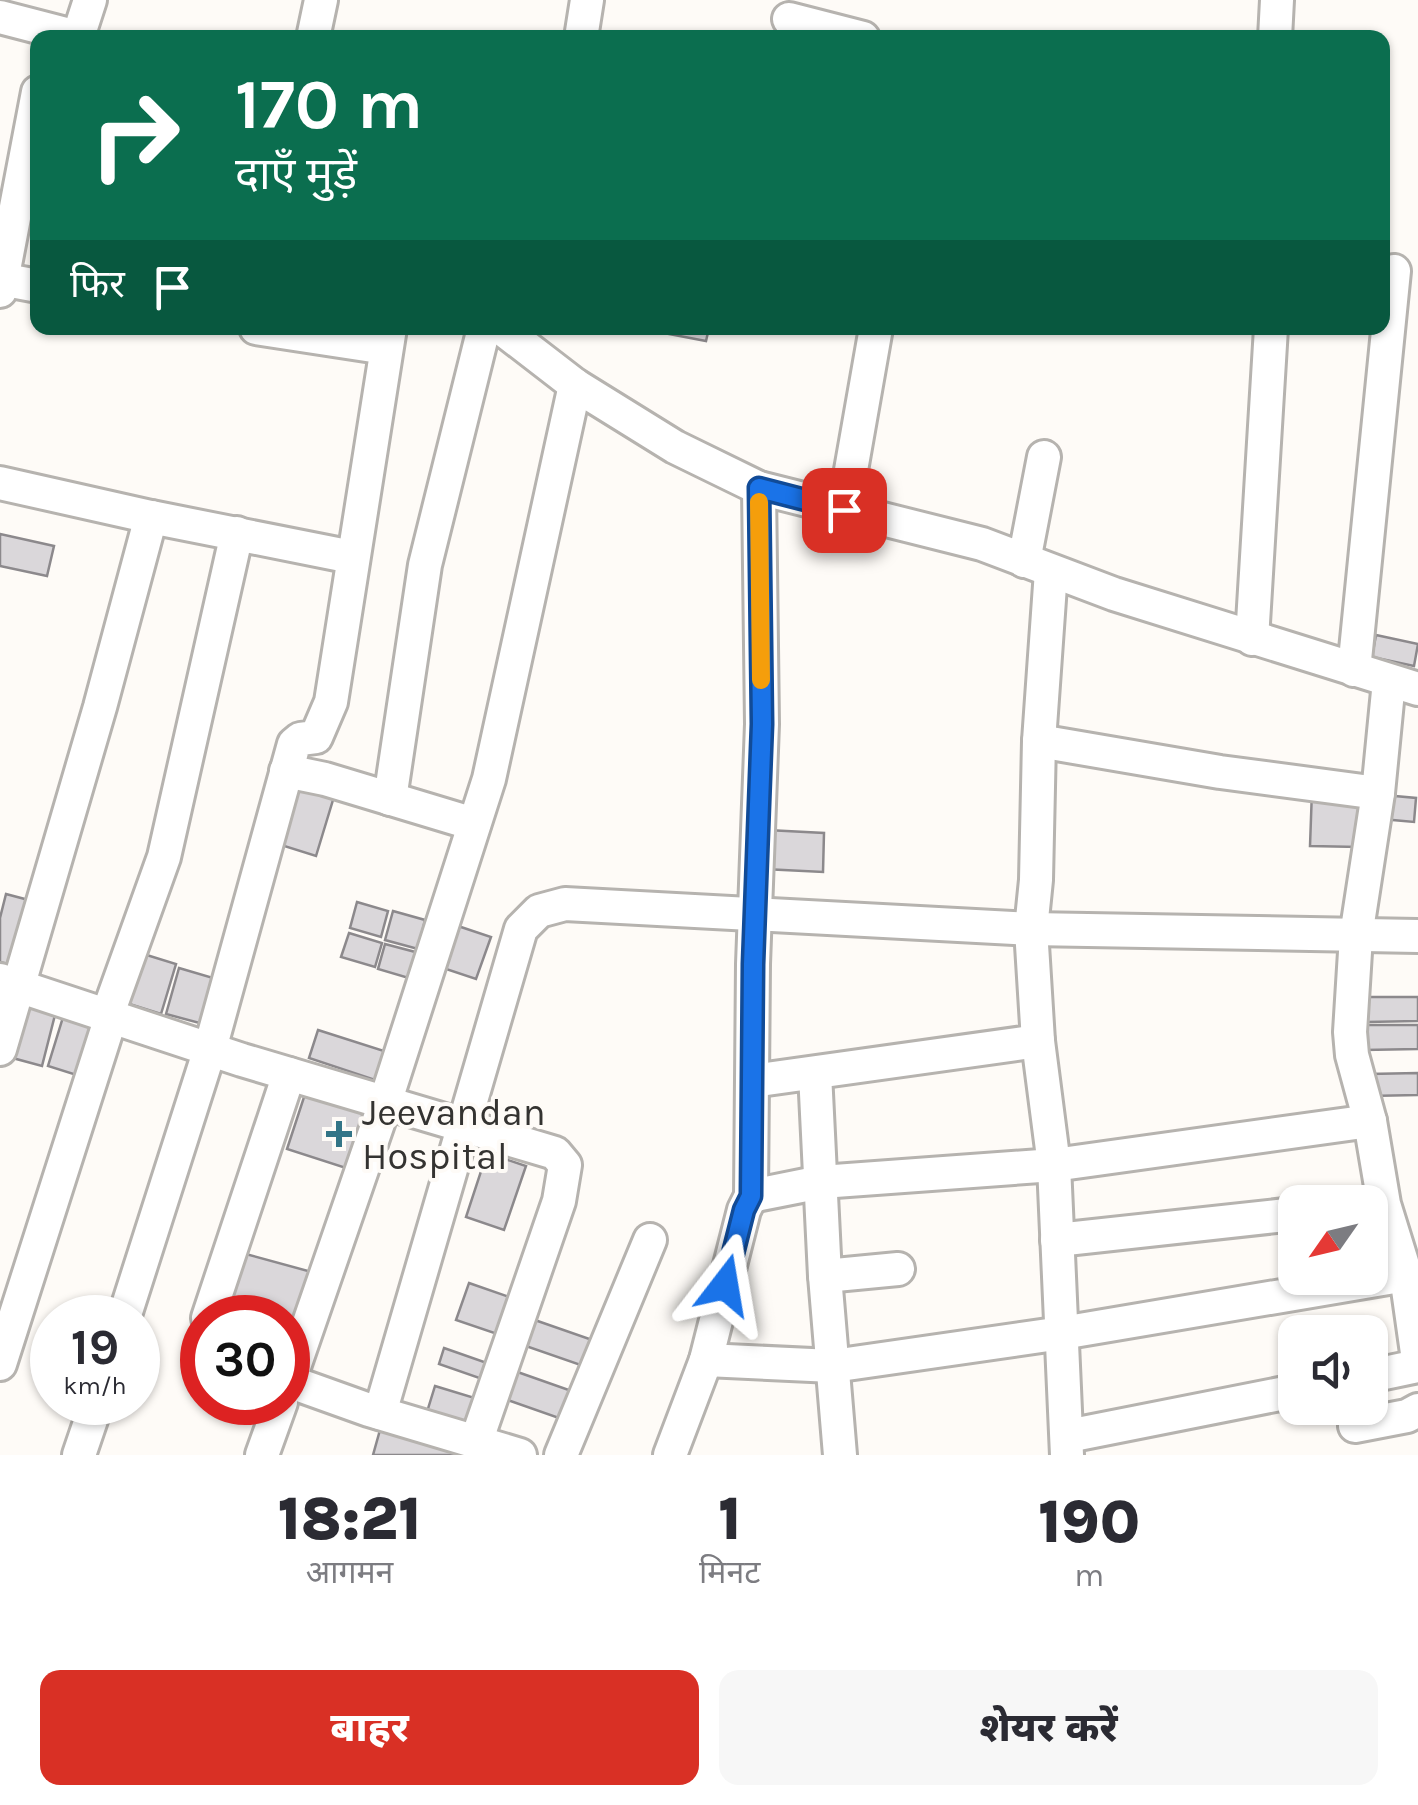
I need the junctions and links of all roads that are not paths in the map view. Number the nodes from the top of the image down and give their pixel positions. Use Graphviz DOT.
graph roads {
  1 [pos="90,0"];
  2 [pos="321,0"];
  3 [pos="588,0"];
  4 [pos="1277,0"];
  5 [pos="0,17"];
  6 [pos="789,19"];
  7 [pos="46,30"];
  8 [pos="68,30"];
  9 [pos="315,30"];
  10 [pos="582,30"];
  11 [pos="832,30"];
  12 [pos="1276,30"];
  13 [pos="30,133"];
  14 [pos="1398,271"];
  15 [pos="1,283"];
  16 [pos="30,285"];
  17 [pos="348,335"];
  18 [pos="482,335"];
  19 [pos="875,335"];
  20 [pos="1271,335"];
  21 [pos="388,338"];
  22 [pos="540,342"];
  23 [pos="574,385"];
  24 [pos="1044,457"];
  25 [pos="0,483"];
  26 [pos="759,488"];
  27 [pos="844,510"];
  28 [pos="151,517"];
  29 [pos="236,533"];
  30 [pos="352,557"];
  31 [pos="1038,566"];
  32 [pos="1252,639"];
  33 [pos="1354,670"];
  34 [pos="1410,684"];
  35 [pos="1039,741"];
  36 [pos="286,771"];
  37 [pos="1378,793"];
  38 [pos="390,799"];
  39 [pos="474,824"];
  40 [pos="755,915"];
  41 [pos="1032,929"];
  42 [pos="1356,936"];
  43 [pos="1418,936"];
  44 [pos="9,983"];
  45 [pos="109,1016"];
  46 [pos="1038,1041"];
  47 [pos="0,1049"];
  48 [pos="210,1049"];
  49 [pos="816,1073"];
  50 [pos="289,1074"];
  51 [pos="752,1082"];
  52 [pos="385,1103"];
  53 [pos="1370,1121"];
  54 [pos="464,1127"];
  55 [pos="1054,1165"];
  56 [pos="820,1182"];
  57 [pos="1375,1185"];
  58 [pos="751,1196"];
  59 [pos="1278,1216"];
  60 [pos="1388,1232"];
  61 [pos="650,1240"];
  62 [pos="1057,1240"];
  63 [pos="898,1269"];
  64 [pos="825,1276"];
  65 [pos="1406,1276"];
  66 [pos="131,1295"];
  67 [pos="216,1295"];
  68 [pos="310,1319"];
  69 [pos="1062,1332"];
  70 [pos="706,1360"];
  71 [pos="1418,1363"];
  72 [pos="0,1364"];
  73 [pos="833,1366"];
  74 [pos="1388,1371"];
  75 [pos="310,1389"];
  76 [pos="1278,1395"];
  77 [pos="1418,1410"];
  78 [pos="380,1413"];
  79 [pos="89,1425"];
  80 [pos="272,1425"];
  81 [pos="1355,1426"];
  82 [pos="476,1442"];
  83 [pos="1068,1446"];
  84 [pos="79,1455"];
  85 [pos="262,1455"];
  86 [pos="520,1455"];
  87 [pos="562,1455"];
  88 [pos="670,1455"];
  89 [pos="840,1455"];
  1 -- 8 [label="street"];
  2 -- 9 [label="street"];
  3 -- 10 [label="street"];
  4 -- 12 [label="street"];
  5 -- 7 [label="street"];
  6 -- 11 [label="street"];
  13 -- 15 [label="street"];
  14 -- 33 [label="street"];
  15 -- 16 [label="street"];
  17 -- 21 [label="street"];
  18 -- 38 [label="street"];
  19 -- 27 [label="street"];
  20 -- 32 [label="street"];
  21 -- 30 [label="street"];
  22 -- 23 [label="street"];
  23 -- 26 [label="street"];
  23 -- 39 [label="street"];
  24 -- 31 [label="street"];
  25 -- 28 [label="street"];
  26 -- 27 [label="street"];
  26 -- 40 [label="street"];
  27 -- 31 [label="street"];
  28 -- 29 [label="street"];
  28 -- 44 [label="street"];
  29 -- 30 [label="street"];
  29 -- 45 [label="street"];
  30 -- 36 [label="street"];
  31 -- 32 [label="street"];
  31 -- 35 [label="street"];
  32 -- 33 [label="street"];
  33 -- 34 [label="street"];
  34 -- 37 [label="street"];
  35 -- 37 [label="street"];
  35 -- 41 [label="street"];
  36 -- 38 [label="street"];
  36 -- 48 [label="street"];
  37 -- 42 [label="street"];
  38 -- 39 [label="street"];
  39 -- 52 [label="street"];
  40 -- 41 [label="street"];
  40 -- 51 [label="street"];
  40 -- 54 [label="street"];
  41 -- 42 [label="street"];
  41 -- 46 [label="street"];
  42 -- 43 [label="street"];
  42 -- 53 [label="street"];
  44 -- 45 [label="street"];
  44 -- 47 [label="street"];
  45 -- 48 [label="street"];
  45 -- 72 [label="street"];
  46 -- 49 [label="street"];
  46 -- 55 [label="street"];
  48 -- 50 [label="street"];
  48 -- 66 [label="street"];
  49 -- 51 [label="street"];
  49 -- 56 [label="street"];
  50 -- 52 [label="street"];
  50 -- 67 [label="street"];
  51 -- 58 [label="street"];
  52 -- 54 [label="street"];
  52 -- 68 [label="street"];
  53 -- 55 [label="street"];
  53 -- 57 [label="street"];
  54 -- 78 [label="street"];
  54 -- 82 [label="street"];
  55 -- 56 [label="street"];
  55 -- 62 [label="street"];
  56 -- 58 [label="street"];
  56 -- 64 [label="street"];
  58 -- 70 [label="street"];
  59 -- 62 [label="street"];
  60 -- 65 [label="street"];
  61 -- 87 [label="street"];
  62 -- 69 [label="street"];
  63 -- 64 [label="street"];
  64 -- 73 [label="street"];
  65 -- 69 [label="street"];
  65 -- 71 [label="street"];
  69 -- 73 [label="street"];
  69 -- 83 [label="street"];
  70 -- 73 [label="street"];
  70 -- 88 [label="street"];
  71 -- 74 [label="street"];
  73 -- 89 [label="street"];
  75 -- 78 [label="street"];
  76 -- 83 [label="street"];
  77 -- 81 [label="street"];
  78 -- 82 [label="street"];
  79 -- 84 [label="street"];
  80 -- 85 [label="street"];
  82 -- 86 [label="street"];
}
